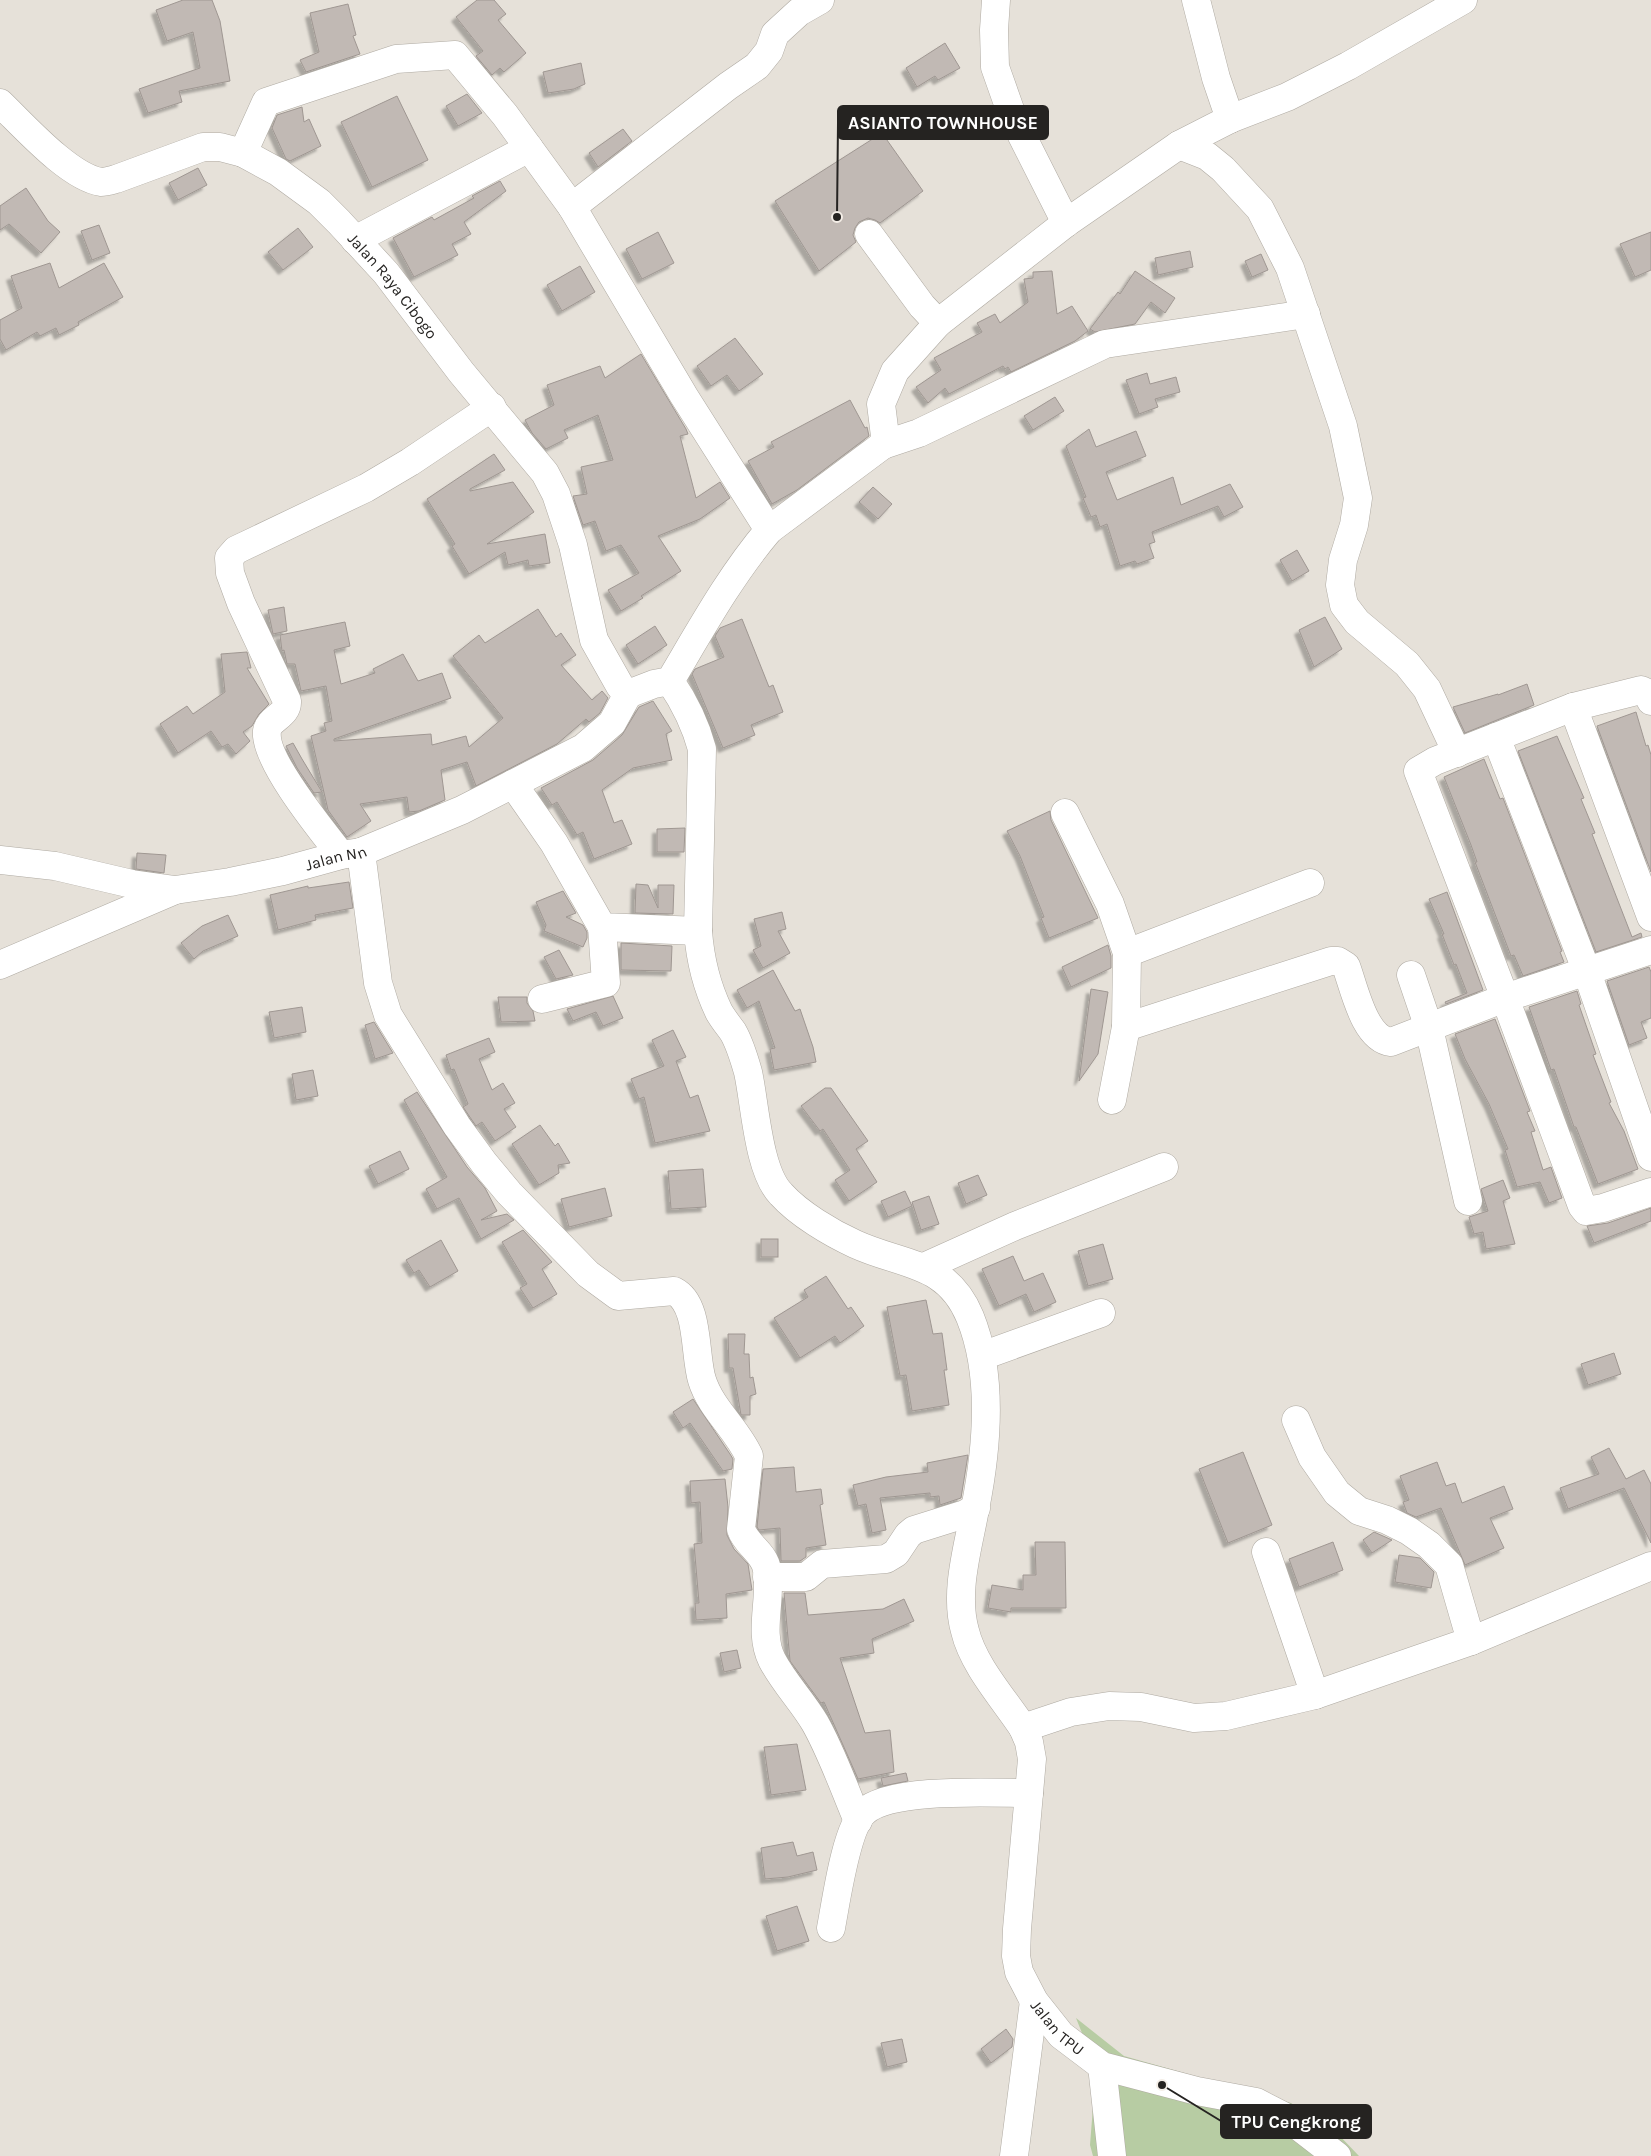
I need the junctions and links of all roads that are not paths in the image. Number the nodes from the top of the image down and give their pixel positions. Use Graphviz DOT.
graph roads {
  1 [pos="820,0"];
  2 [pos="996,0"];
  3 [pos="1196,0"];
  4 [pos="1463,0"];
  5 [pos="0,103"];
  6 [pos="1230,119"];
  7 [pos="1178,145"];
  8 [pos="529,148"];
  9 [pos="243,153"];
  10 [pos="572,207"];
  11 [pos="1066,223"];
  12 [pos="869,234"];
  13 [pos="355,240"];
  14 [pos="1306,314"];
  15 [pos="938,323"];
  16 [pos="492,407"];
  17 [pos="883,446"];
  18 [pos="769,530"];
  19 [pos="670,680"];
  20 [pos="628,694"];
  21 [pos="1651,701"];
  22 [pos="1572,707"];
  23 [pos="1496,737"];
  24 [pos="1457,753"];
  25 [pos="513,784"];
  26 [pos="1065,813"];
  27 [pos="351,853"];
  28 [pos="0,860"];
  29 [pos="1310,883"];
  30 [pos="176,890"];
  31 [pos="1651,917"];
  32 [pos="602,926"];
  33 [pos="698,930"];
  34 [pos="1651,950"];
  35 [pos="1127,953"];
  36 [pos="0,965"];
  37 [pos="1587,972"];
  38 [pos="1411,975"];
  39 [pos="1505,998"];
  40 [pos="542,999"];
  41 [pos="1126,1027"];
  42 [pos="1430,1028"];
  43 [pos="1112,1100"];
  44 [pos="1651,1157"];
  45 [pos="1164,1167"];
  46 [pos="1651,1192"];
  47 [pos="1468,1201"];
  48 [pos="924,1267"];
  49 [pos="1101,1313"];
  50 [pos="982,1356"];
  51 [pos="1296,1420"];
  52 [pos="976,1508"];
  53 [pos="1266,1552"];
  54 [pos="1651,1566"];
  55 [pos="767,1577"];
  56 [pos="1471,1640"];
  57 [pos="1315,1695"];
  58 [pos="1023,1728"];
  59 [pos="1029,1793"];
  60 [pos="858,1820"];
  61 [pos="831,1928"];
  62 [pos="1034,2001"];
  63 [pos="1102,2066"];
  64 [pos="1014,2156"];
  65 [pos="1112,2156"];
  66 [pos="1337,2156"];
  1 -- 10 [label="street"];
  2 -- 11 [label="street"];
  3 -- 6 [label="street"];
  4 -- 6 [label="street"];
  5 -- 9 [label="street, Jalan Raya Cibogo"];
  6 -- 7 [label="street"];
  7 -- 11 [label="street"];
  7 -- 14 [label="street"];
  8 -- 9 [label="street"];
  8 -- 10 [label="street"];
  8 -- 13 [label="street"];
  9 -- 13 [label="street, Jalan Raya Cibogo"];
  10 -- 18 [label="street"];
  11 -- 15 [label="street"];
  12 -- 15 [label="street"];
  13 -- 16 [label="street, Jalan Raya Cibogo"];
  14 -- 17 [label="street"];
  14 -- 24 [label="street"];
  15 -- 17 [label="street"];
  16 -- 20 [label="street, Jalan Raya Cibogo"];
  16 -- 27 [label="street"];
  17 -- 18 [label="street"];
  18 -- 19 [label="street"];
  19 -- 20 [label="street"];
  19 -- 33 [label="street, Jalan TPU"];
  20 -- 25 [label="street, Jalan Nn"];
  21 -- 22 [label="street"];
  22 -- 23 [label="street"];
  22 -- 31 [label="street"];
  23 -- 24 [label="street"];
  23 -- 37 [label="street"];
  24 -- 39 [label="street"];
  25 -- 27 [label="street, Jalan Nn"];
  25 -- 32 [label="street"];
  26 -- 35 [label="street"];
  27 -- 30 [label="street, Jalan Nn"];
  27 -- 55 [label="street"];
  28 -- 30 [label="street, Jalan Nn"];
  29 -- 35 [label="street"];
  30 -- 36 [label="street"];
  32 -- 33 [label="street"];
  32 -- 40 [label="street"];
  33 -- 48 [label="street, Jalan TPU"];
  34 -- 37 [label="street"];
  35 -- 41 [label="street"];
  37 -- 39 [label="street"];
  37 -- 44 [label="street"];
  38 -- 42 [label="street"];
  39 -- 42 [label="street"];
  39 -- 46 [label="street"];
  41 -- 42 [label="street"];
  41 -- 43 [label="street"];
  42 -- 47 [label="street"];
  45 -- 48 [label="street"];
  48 -- 50 [label="street, Jalan TPU"];
  49 -- 50 [label="street"];
  50 -- 52 [label="street, Jalan TPU"];
  51 -- 56 [label="street"];
  52 -- 55 [label="street"];
  52 -- 58 [label="street, Jalan TPU"];
  53 -- 57 [label="street"];
  54 -- 56 [label="street"];
  55 -- 60 [label="street"];
  56 -- 57 [label="street"];
  57 -- 58 [label="street"];
  58 -- 59 [label="street, Jalan TPU"];
  59 -- 60 [label="street"];
  59 -- 62 [label="street, Jalan TPU"];
  60 -- 61 [label="street"];
  62 -- 63 [label="street, Jalan TPU"];
  62 -- 64 [label="street"];
  63 -- 65 [label="street"];
  63 -- 66 [label="street, Jalan TPU"];
}
